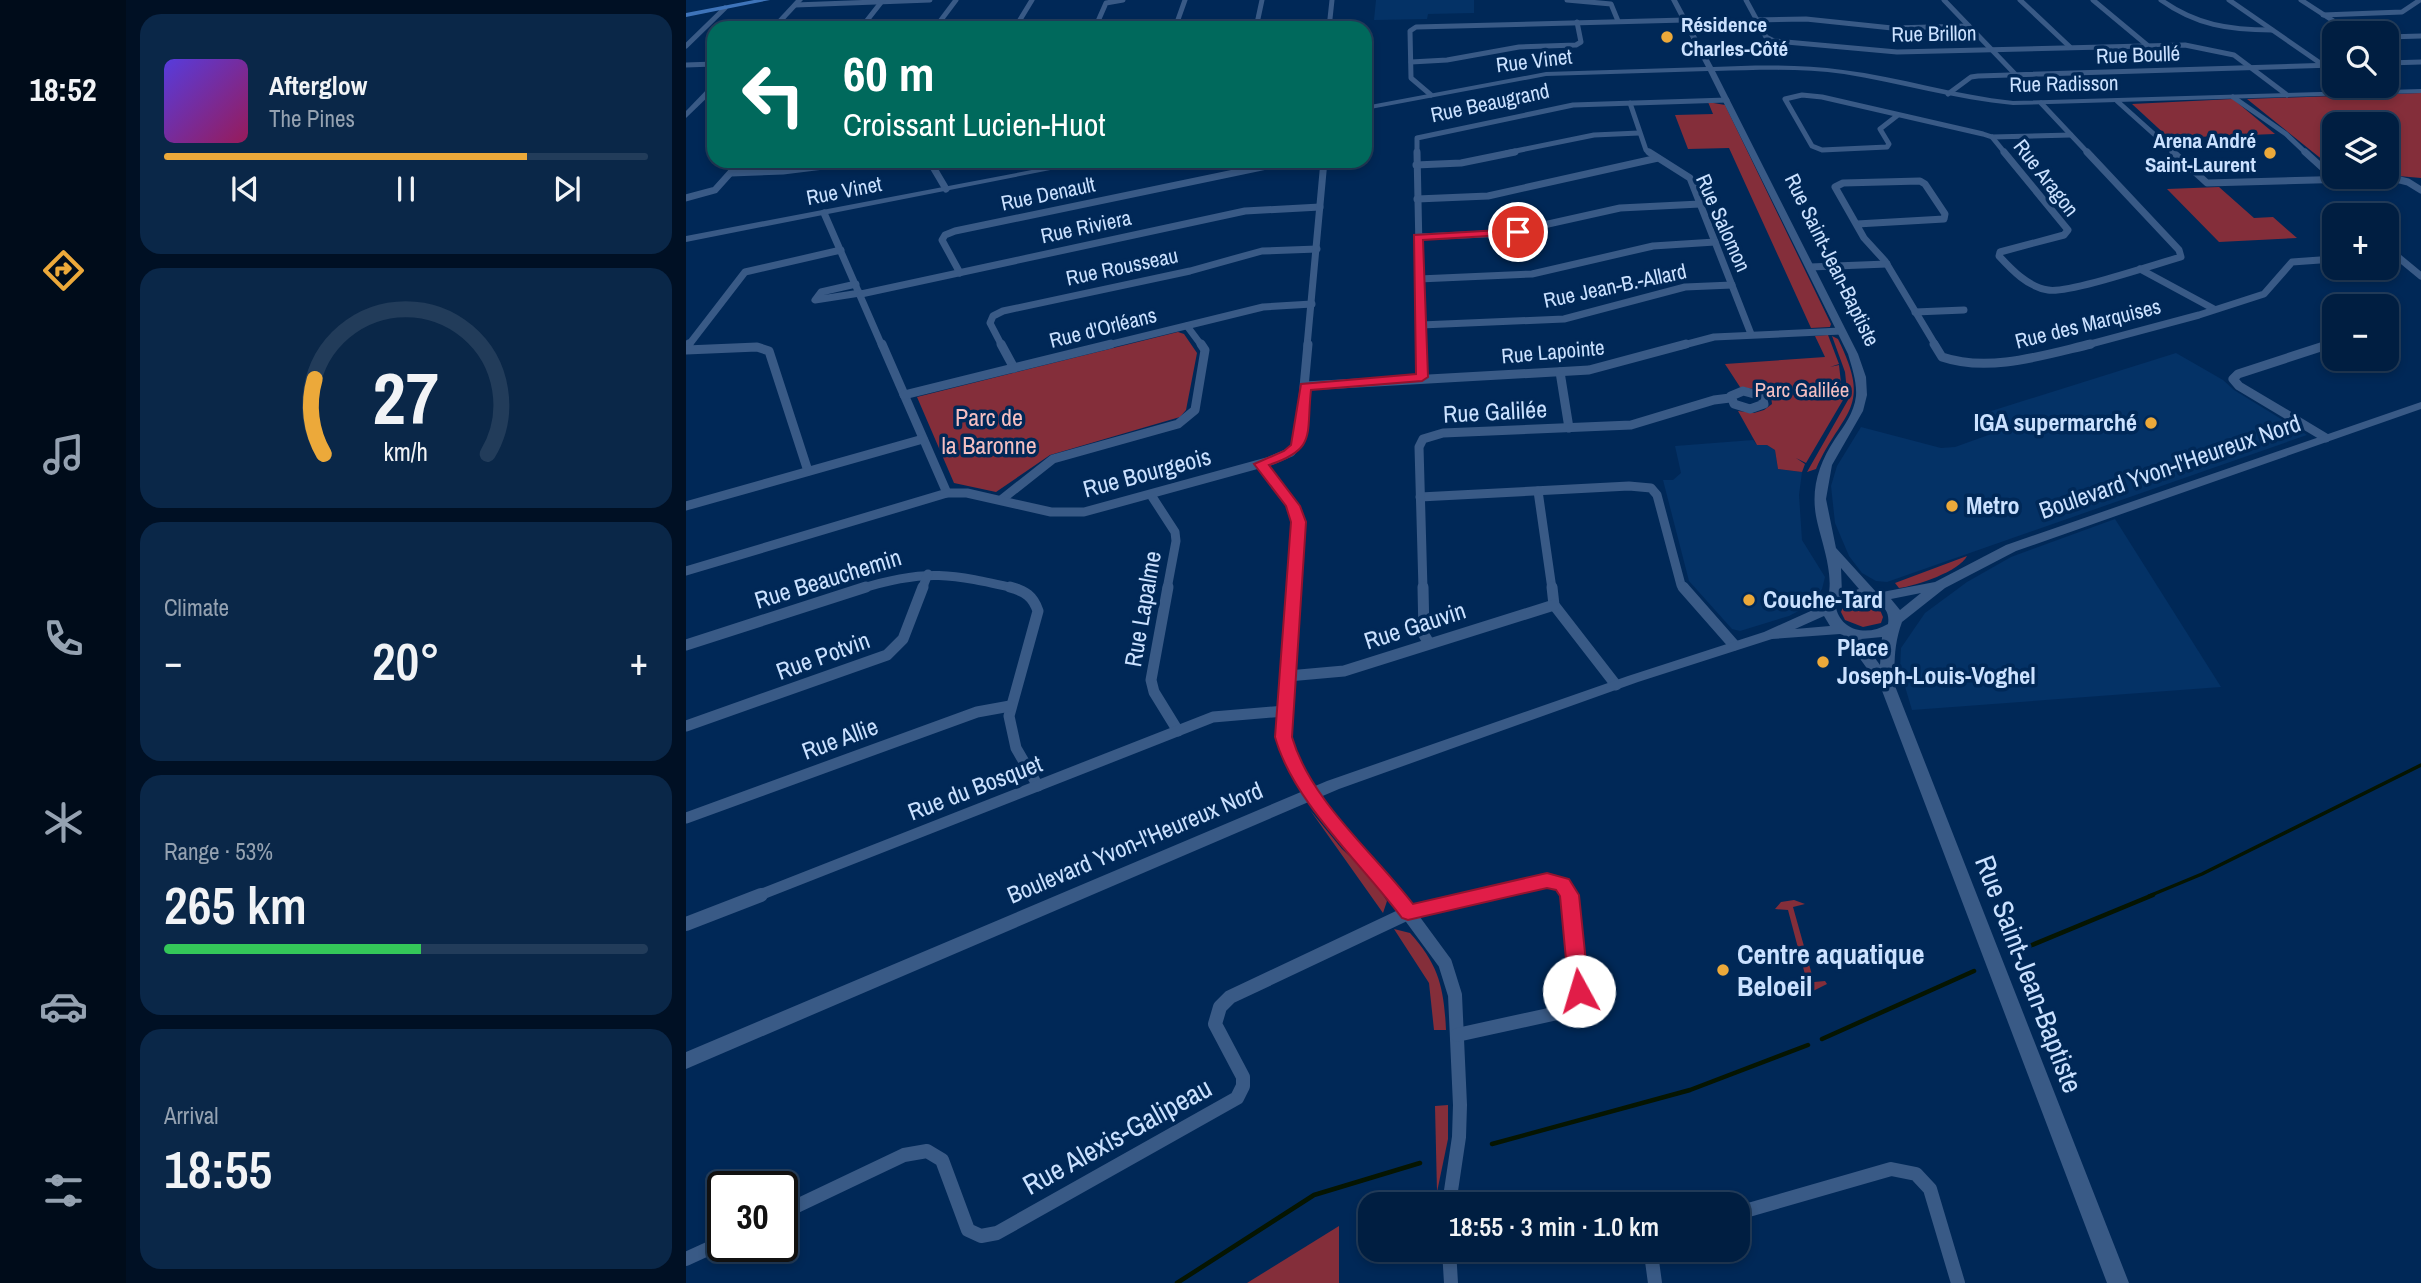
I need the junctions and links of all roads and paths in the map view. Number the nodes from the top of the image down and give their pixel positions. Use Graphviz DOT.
graph roads {
  1 [pos="766,0"];
  2 [pos="930,0"];
  3 [pos="956,0"];
  4 [pos="1032,0"];
  5 [pos="1123,0"];
  6 [pos="1185,0"];
  7 [pos="1262,0"];
  8 [pos="1332,0"];
  9 [pos="1567,0"];
  10 [pos="1674,0"];
  11 [pos="1746,0"];
  12 [pos="1944,0"];
  13 [pos="2020,0"];
  14 [pos="2093,0"];
  15 [pos="2161,0"];
  16 [pos="2229,0"];
  17 [pos="2301,0"];
  18 [pos="2420,0"];
  19 [pos="882,1"];
  20 [pos="797,3"];
  21 [pos="724,8"];
  22 [pos="686,15"];
  23 [pos="2323,15"];
  24 [pos="1685,20"];
  25 [pos="1755,20"];
  26 [pos="711,21"];
  27 [pos="780,21"];
  28 [pos="867,21"];
  29 [pos="940,21"];
  30 [pos="1019,21"];
  31 [pos="1098,21"];
  32 [pos="1178,21"];
  33 [pos="1258,21"];
  34 [pos="1330,21"];
  35 [pos="1618,21"];
  36 [pos="2333,21"];
  37 [pos="1577,22"];
  38 [pos="707,25"];
  39 [pos="1969,26"];
  40 [pos="2272,30"];
  41 [pos="2421,36"];
  42 [pos="2399,37"];
  43 [pos="2147,45"];
  44 [pos="686,46"];
  45 [pos="2070,47"];
  46 [pos="1991,49"];
  47 [pos="1411,62"];
  48 [pos="2421,62"];
  49 [pos="2399,63"];
  50 [pos="707,64"];
  51 [pos="2322,64"];
  52 [pos="686,65"];
  53 [pos="2322,65"];
  54 [pos="1710,68"];
  55 [pos="2250,68"];
  56 [pos="2015,74"];
  57 [pos="2421,91"];
  58 [pos="1948,94"];
  59 [pos="707,95"];
  60 [pos="1431,95"];
  61 [pos="2287,95"];
  62 [pos="2233,97"];
  63 [pos="1727,100"];
  64 [pos="2117,101"];
  65 [pos="1630,103"];
  66 [pos="2042,103"];
  67 [pos="1372,107"];
  68 [pos="1898,115"];
  69 [pos="686,116"];
  70 [pos="1639,132"];
  71 [pos="2071,135"];
  72 [pos="1992,138"];
  73 [pos="1658,158"];
  74 [pos="1416,165"];
  75 [pos="735,168"];
  76 [pos="804,168"];
  77 [pos="934,168"];
  78 [pos="1056,168"];
  79 [pos="1258,168"];
  80 [pos="1323,168"];
  81 [pos="2322,168"];
  82 [pos="731,173"];
  83 [pos="2322,180"];
  84 [pos="2399,180"];
  85 [pos="946,189"];
  86 [pos="2421,190"];
  87 [pos="686,198"];
  88 [pos="1417,200"];
  89 [pos="1700,204"];
  90 [pos="1320,208"];
  91 [pos="824,213"];
  92 [pos="1857,224"];
  93 [pos="1418,237"];
  94 [pos="686,239"];
  95 [pos="1715,243"];
  96 [pos="1317,249"];
  97 [pos="841,250"];
  98 [pos="2399,258"];
  99 [pos="2322,260"];
  100 [pos="1887,264"];
  101 [pos="1810,267"];
  102 [pos="2140,269"];
  103 [pos="960,273"];
  104 [pos="2421,276"];
  105 [pos="1419,279"];
  106 [pos="1732,285"];
  107 [pos="859,290"];
  108 [pos="1312,304"];
  109 [pos="2214,309"];
  110 [pos="1964,310"];
  111 [pos="1915,312"];
  112 [pos="1421,325"];
  113 [pos="1187,326"];
  114 [pos="1841,331"];
  115 [pos="1751,334"];
  116 [pos="2322,347"];
  117 [pos="686,349"];
  118 [pos="1014,368"];
  119 [pos="1560,372"];
  120 [pos="1422,377"];
  121 [pos="1305,386"];
  122 [pos="904,395"];
  123 [pos="1730,398"];
  124 [pos="2421,405"];
  125 [pos="1569,428"];
  126 [pos="2326,438"];
  127 [pos="923,439"];
  128 [pos="1261,464"];
  129 [pos="808,471"];
  130 [pos="1538,491"];
  131 [pos="947,493"];
  132 [pos="1151,495"];
  133 [pos="1420,497"];
  134 [pos="1001,500"];
  135 [pos="686,506"];
  136 [pos="1832,550"];
  137 [pos="686,571"];
  138 [pos="928,574"];
  139 [pos="1940,585"];
  140 [pos="1875,596"];
  141 [pos="1554,605"];
  142 [pos="1831,605"];
  143 [pos="1894,624"];
  144 [pos="1846,631"];
  145 [pos="1769,635"];
  146 [pos="1429,643"];
  147 [pos="686,645"];
  148 [pos="1734,645"];
  149 [pos="1288,676"];
  150 [pos="1616,685"];
  151 [pos="1888,686"];
  152 [pos="1010,706"];
  153 [pos="1284,710"];
  154 [pos="686,726"];
  155 [pos="1178,731"];
  156 [pos="1038,786"];
  157 [pos="1313,793"];
  158 [pos="686,818"];
  159 [pos="1408,912"];
  160 [pos="686,924"];
  161 [pos="1457,1035"];
  162 [pos="686,1061"];
  163 [pos="1451,1192"];
  164 [pos="798,1205"];
  165 [pos="1750,1209"];
  166 [pos="707,1249"];
  167 [pos="686,1259"];
  168 [pos="1450,1262"];
  169 [pos="1652,1262"];
  170 [pos="1451,1283"];
  171 [pos="1655,1283"];
  172 [pos="1958,1283"];
  173 [pos="2118,1283"];
  1 -- 21 [label="main road"];
  2 -- 19 [label="street"];
  3 -- 29 [label="street"];
  4 -- 30 [label="street"];
  5 -- 31 [label="street"];
  6 -- 32 [label="street"];
  7 -- 33 [label="street"];
  8 -- 34 [label="street"];
  9 -- 35 [label="street"];
  10 -- 24 [label="street, Rue Saint-Jean-Baptiste"];
  11 -- 25 [label="street, Rue Brillon"];
  12 -- 39 [label="street"];
  13 -- 45 [label="street"];
  14 -- 43 [label="street"];
  15 -- 40 [label="street"];
  16 -- 40 [label="street"];
  17 -- 23 [label="street"];
  18 -- 23 [label="street"];
  19 -- 20 [label="street"];
  19 -- 28 [label="street"];
  20 -- 27 [label="street"];
  21 -- 22 [label="main road"];
  21 -- 26 [label="street"];
  23 -- 36 [label="street"];
  24 -- 35 [label="street"];
  24 -- 54 [label="street, Rue Saint-Jean-Baptiste"];
  25 -- 39 [label="street"];
  25 -- 46 [label="street, Rue Brillon"];
  35 -- 37 [label="street"];
  37 -- 47 [label="street"];
  37 -- 47 [label="street"];
  38 -- 44 [label="street"];
  39 -- 46 [label="street"];
  40 -- 51 [label="street"];
  41 -- 42 [label="street"];
  43 -- 45 [label="street, Rue Brillon"];
  43 -- 55 [label="street, Rue Brillon"];
  45 -- 46 [label="street, Rue Brillon"];
  46 -- 56 [label="street"];
  47 -- 60 [label="street"];
  48 -- 49 [label="street"];
  50 -- 52 [label="street"];
  53 -- 55 [label="street, Rue Boullé"];
  54 -- 58 [label="street, Rue Radisson"];
  54 -- 60 [label="street, Rue Vinet"];
  54 -- 63 [label="street, Rue Saint-Jean-Baptiste"];
  55 -- 56 [label="street, Rue Boullé"];
  55 -- 61 [label="street, Rue Brillon"];
  56 -- 58 [label="street, Rue Boullé"];
  57 -- 61 [label="street, Rue Radisson"];
  58 -- 66 [label="street, Rue Radisson"];
  59 -- 69 [label="street"];
  60 -- 67 [label="street, Rue Vinet"];
  61 -- 62 [label="street, Rue Radisson"];
  62 -- 64 [label="street, Rue Radisson"];
  62 -- 81 [label="street"];
  63 -- 65 [label="street, Rue Beaugrand"];
  63 -- 101 [label="street, Rue Saint-Jean-Baptiste"];
  64 -- 66 [label="street, Rue Radisson"];
  64 -- 83 [label="street"];
  65 -- 70 [label="street, Rue Salomon"];
  65 -- 74 [label="street, Rue Beaugrand"];
  66 -- 71 [label="street"];
  68 -- 68 [label="street"];
  68 -- 72 [label="street"];
  70 -- 73 [label="street, Rue Salomon"];
  70 -- 74 [label="street"];
  71 -- 72 [label="street"];
  71 -- 102 [label="street"];
  72 -- 102 [label="street, Rue Aragon"];
  73 -- 88 [label="street"];
  73 -- 89 [label="street, Rue Salomon"];
  74 -- 88 [label="street, Rue Beaugrand"];
  75 -- 82 [label="street"];
  76 -- 82 [label="street"];
  77 -- 85 [label="street"];
  78 -- 85 [label="street, Rue Vinet"];
  79 -- 103 [label="street, Rue Denault"];
  80 -- 90 [label="street, Rue Bourgeois"];
  82 -- 87 [label="street"];
  84 -- 86 [label="street"];
  85 -- 91 [label="street, Rue Vinet"];
  88 -- 93 [label="street, Rue Beaugrand"];
  89 -- 93 [label="street"];
  89 -- 95 [label="street, Rue Salomon"];
  90 -- 96 [label="street, Rue Bourgeois"];
  90 -- 103 [label="street, Rue Riviera"];
  91 -- 94 [label="street, Rue Vinet"];
  91 -- 97 [label="street"];
  92 -- 92 [label="street, Rue des Marquises"];
  92 -- 100 [label="street, Rue des Marquises"];
  93 -- 105 [label="street, Rue Beaugrand"];
  95 -- 105 [label="street"];
  95 -- 106 [label="street, Rue Salomon"];
  96 -- 108 [label="street, Rue Bourgeois"];
  96 -- 118 [label="street, Rue Rousseau"];
  97 -- 107 [label="street"];
  97 -- 117 [label="street"];
  98 -- 104 [label="street"];
  99 -- 109 [label="street, Rue des Marquises"];
  100 -- 101 [label="street"];
  100 -- 111 [label="street, Rue des Marquises"];
  101 -- 114 [label="street, Rue Saint-Jean-Baptiste"];
  102 -- 109 [label="street"];
  103 -- 107 [label="street, Rue Riviera"];
  105 -- 112 [label="street, Rue Beaugrand"];
  106 -- 112 [label="street, Rue Jean-B.-Allard"];
  106 -- 115 [label="street, Rue Salomon"];
  107 -- 122 [label="street"];
  108 -- 113 [label="street, Rue d'Orléans"];
  108 -- 121 [label="street, Rue Bourgeois"];
  109 -- 111 [label="street, Rue des Marquises"];
  110 -- 111 [label="street"];
  112 -- 120 [label="street, Rue Beaugrand"];
  113 -- 118 [label="street, Rue d'Orléans"];
  113 -- 134 [label="street"];
  114 -- 115 [label="street, Rue Lapointe"];
  114 -- 136 [label="street, Rue Saint-Jean-Baptiste"];
  115 -- 119 [label="street, Rue Lapointe"];
  116 -- 126 [label="street"];
  117 -- 129 [label="street"];
  118 -- 122 [label="street, Rue d'Orléans"];
  119 -- 120 [label="street, Rue Lapointe"];
  119 -- 125 [label="street"];
  120 -- 121 [label="street, Rue Lapointe"];
  121 -- 128 [label="street, Rue Bourgeois"];
  122 -- 127 [label="street"];
  123 -- 125 [label="street, Rue Galilée"];
  124 -- 126 [label="street, Boulevard Yvon-l'Heureux Nord"];
  125 -- 133 [label="street, Rue Galilée"];
  126 -- 139 [label="street, Boulevard Yvon-l'Heureux Nord"];
  127 -- 129 [label="street"];
  127 -- 131 [label="street"];
  128 -- 132 [label="street, Rue Bourgeois"];
  128 -- 149 [label="street"];
  129 -- 135 [label="street"];
  130 -- 133 [label="street"];
  130 -- 141 [label="street"];
  130 -- 148 [label="street"];
  131 -- 134 [label="street, Rue Bourgeois"];
  131 -- 137 [label="street, Rue Bourgeois"];
  132 -- 134 [label="street, Rue Bourgeois"];
  132 -- 155 [label="street, Rue Lapalme"];
  133 -- 146 [label="street, Rue Galilée"];
  136 -- 140 [label="street, Rue Saint-Jean-Baptiste"];
  136 -- 142 [label="street, Rue Saint-Jean-Baptiste"];
  138 -- 147 [label="street, Rue Beauchemin"];
  138 -- 152 [label="street, Rue Beauchemin"];
  138 -- 154 [label="street, Rue Potvin"];
  139 -- 140 [label="street, Boulevard Yvon-l'Heureux Nord"];
  139 -- 143 [label="street, Boulevard Yvon-l'Heureux Nord"];
  140 -- 142 [label="street"];
  140 -- 143 [label="street"];
  141 -- 146 [label="street, Rue Gauvin"];
  141 -- 150 [label="street"];
  142 -- 144 [label="street"];
  142 -- 145 [label="street, Boulevard Yvon-l'Heureux Nord"];
  143 -- 144 [label="street"];
  143 -- 151 [label="street, Rue Saint-Jean-Baptiste"];
  144 -- 145 [label="street, Boulevard Yvon-l'Heureux Nord"];
  144 -- 151 [label="street, Rue Saint-Jean-Baptiste"];
  145 -- 148 [label="street, Boulevard Yvon-l'Heureux Nord"];
  146 -- 149 [label="street, Rue Gauvin"];
  148 -- 150 [label="street, Boulevard Yvon-l'Heureux Nord"];
  149 -- 153 [label="street"];
  150 -- 157 [label="street, Boulevard Yvon-l'Heureux Nord"];
  151 -- 173 [label="street, Rue Saint-Jean-Baptiste"];
  152 -- 156 [label="street, Rue Beauchemin"];
  152 -- 158 [label="street, Rue Allie"];
  153 -- 155 [label="street, Rue du Bosquet"];
  153 -- 157 [label="street"];
  155 -- 156 [label="street, Rue du Bosquet"];
  156 -- 160 [label="street, Rue du Bosquet"];
  157 -- 159 [label="street"];
  157 -- 162 [label="street, Boulevard Yvon-l'Heureux Nord"];
  159 -- 161 [label="street"];
  159 -- 161 [label="street"];
  159 -- 164 [label="street, Rue Alexis-Galipeau"];
  161 -- 163 [label="street"];
  165 -- 172 [label="street"];
  166 -- 167 [label="street"];
  168 -- 170 [label="street"];
  169 -- 171 [label="street"];
}
